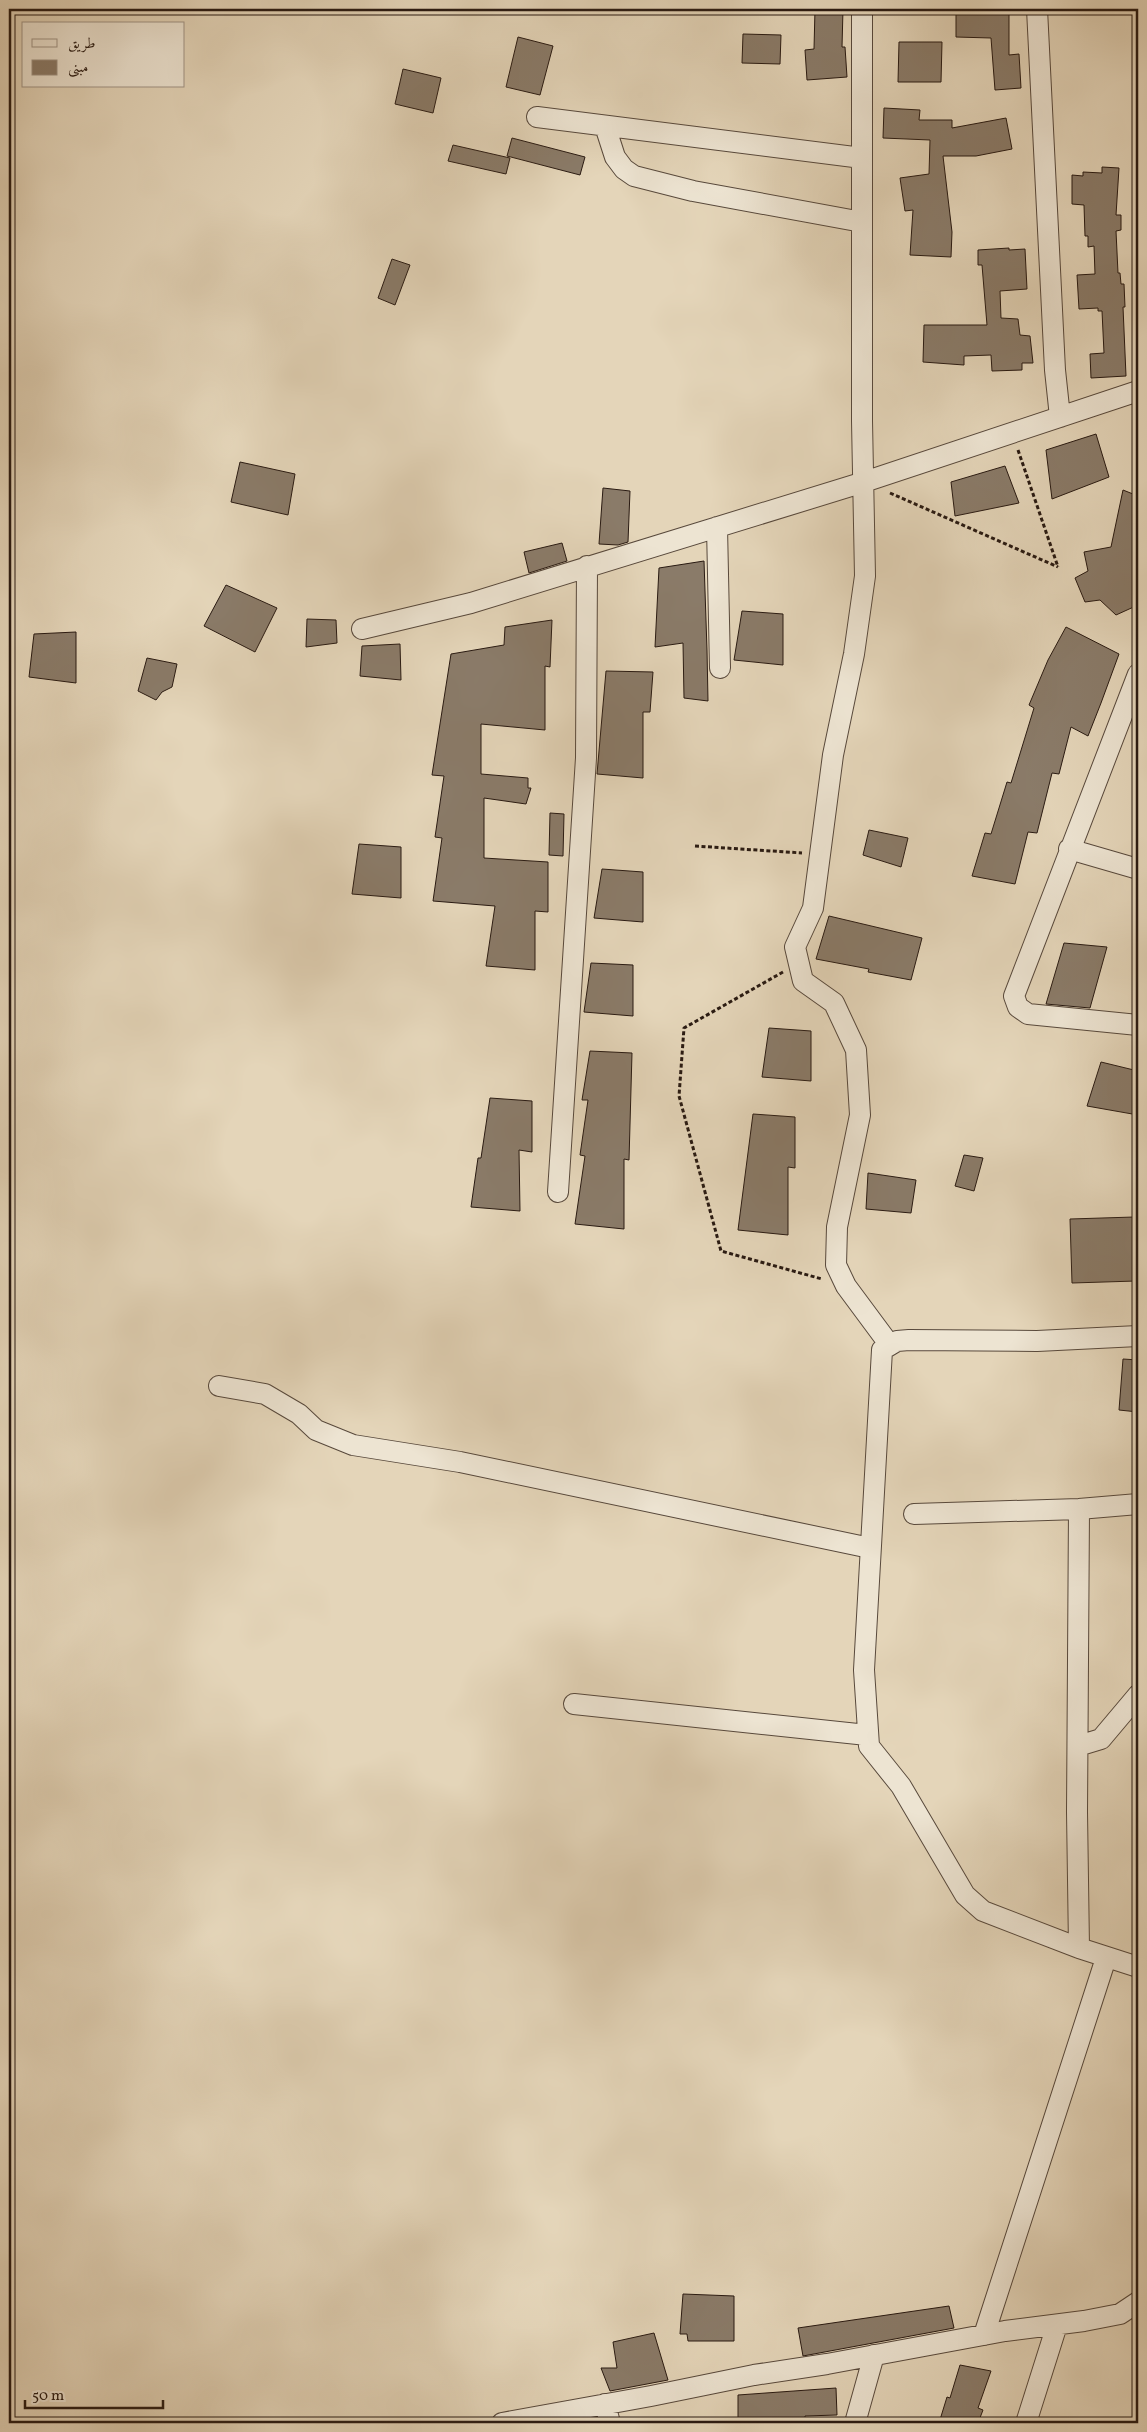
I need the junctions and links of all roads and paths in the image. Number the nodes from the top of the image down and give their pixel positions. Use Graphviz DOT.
graph roads {
  1 [pos="862,9"];
  2 [pos="1037,9"];
  3 [pos="538,117"];
  4 [pos="605,126"];
  5 [pos="862,158"];
  6 [pos="862,222"];
  7 [pos="1138,391"];
  8 [pos="1060,417"];
  9 [pos="1012,433"];
  10 [pos="864,482"];
  11 [pos="717,527"];
  12 [pos="587,566"];
  13 [pos="362,628"];
  14 [pos="720,668"];
  15 [pos="1138,674"];
  16 [pos="1131,712"];
  17 [pos="695,846"];
  18 [pos="1069,849"];
  19 [pos="820,854"];
  20 [pos="1138,869"];
  21 [pos="799,963"];
  22 [pos="1138,1025"];
  23 [pos="558,1192"];
  24 [pos="846,1286"];
  25 [pos="1138,1336"];
  26 [pos="889,1344"];
  27 [pos="219,1386"];
  28 [pos="1138,1504"];
  29 [pos="1078,1508"];
  30 [pos="914,1514"];
  31 [pos="870,1548"];
  32 [pos="1138,1695"];
  33 [pos="574,1704"];
  34 [pos="867,1736"];
  35 [pos="1078,1746"];
  36 [pos="1079,1948"];
  37 [pos="1106,1958"];
  38 [pos="1138,1967"];
  39 [pos="1138,2302"];
  40 [pos="1057,2325"];
  41 [pos="984,2334"];
  42 [pos="874,2355"];
  43 [pos="607,2414"];
  44 [pos="502,2423"];
  45 [pos="855,2423"];
  46 [pos="1026,2423"];
  1 -- 5 [label="street"];
  2 -- 8 [label="street"];
  3 -- 4 [label="street"];
  4 -- 5 [label="street"];
  4 -- 6 [label="street"];
  5 -- 6 [label="street"];
  6 -- 10 [label="street"];
  7 -- 8 [label="street"];
  8 -- 9 [label="street"];
  9 -- 10 [label="street"];
  9 -- 10 [label="path"];
  10 -- 11 [label="street"];
  10 -- 19 [label="street"];
  11 -- 12 [label="street"];
  11 -- 14 [label="street"];
  12 -- 13 [label="street"];
  12 -- 23 [label="street"];
  15 -- 16 [label="street"];
  16 -- 18 [label="street"];
  17 -- 19 [label="path"];
  18 -- 20 [label="street"];
  18 -- 22 [label="street"];
  19 -- 21 [label="street"];
  21 -- 24 [label="street"];
  21 -- 24 [label="path"];
  24 -- 26 [label="street"];
  25 -- 26 [label="street"];
  26 -- 31 [label="street"];
  27 -- 31 [label="street"];
  28 -- 29 [label="street"];
  29 -- 30 [label="street"];
  29 -- 35 [label="street"];
  31 -- 34 [label="street"];
  32 -- 35 [label="street"];
  33 -- 34 [label="street"];
  34 -- 36 [label="street"];
  35 -- 36 [label="street"];
  36 -- 37 [label="street"];
  37 -- 38 [label="street"];
  37 -- 41 [label="street"];
  39 -- 40 [label="street"];
  40 -- 41 [label="street"];
  40 -- 46 [label="street"];
  41 -- 42 [label="street"];
  42 -- 43 [label="street"];
  42 -- 45 [label="street"];
  43 -- 44 [label="street"];
}
